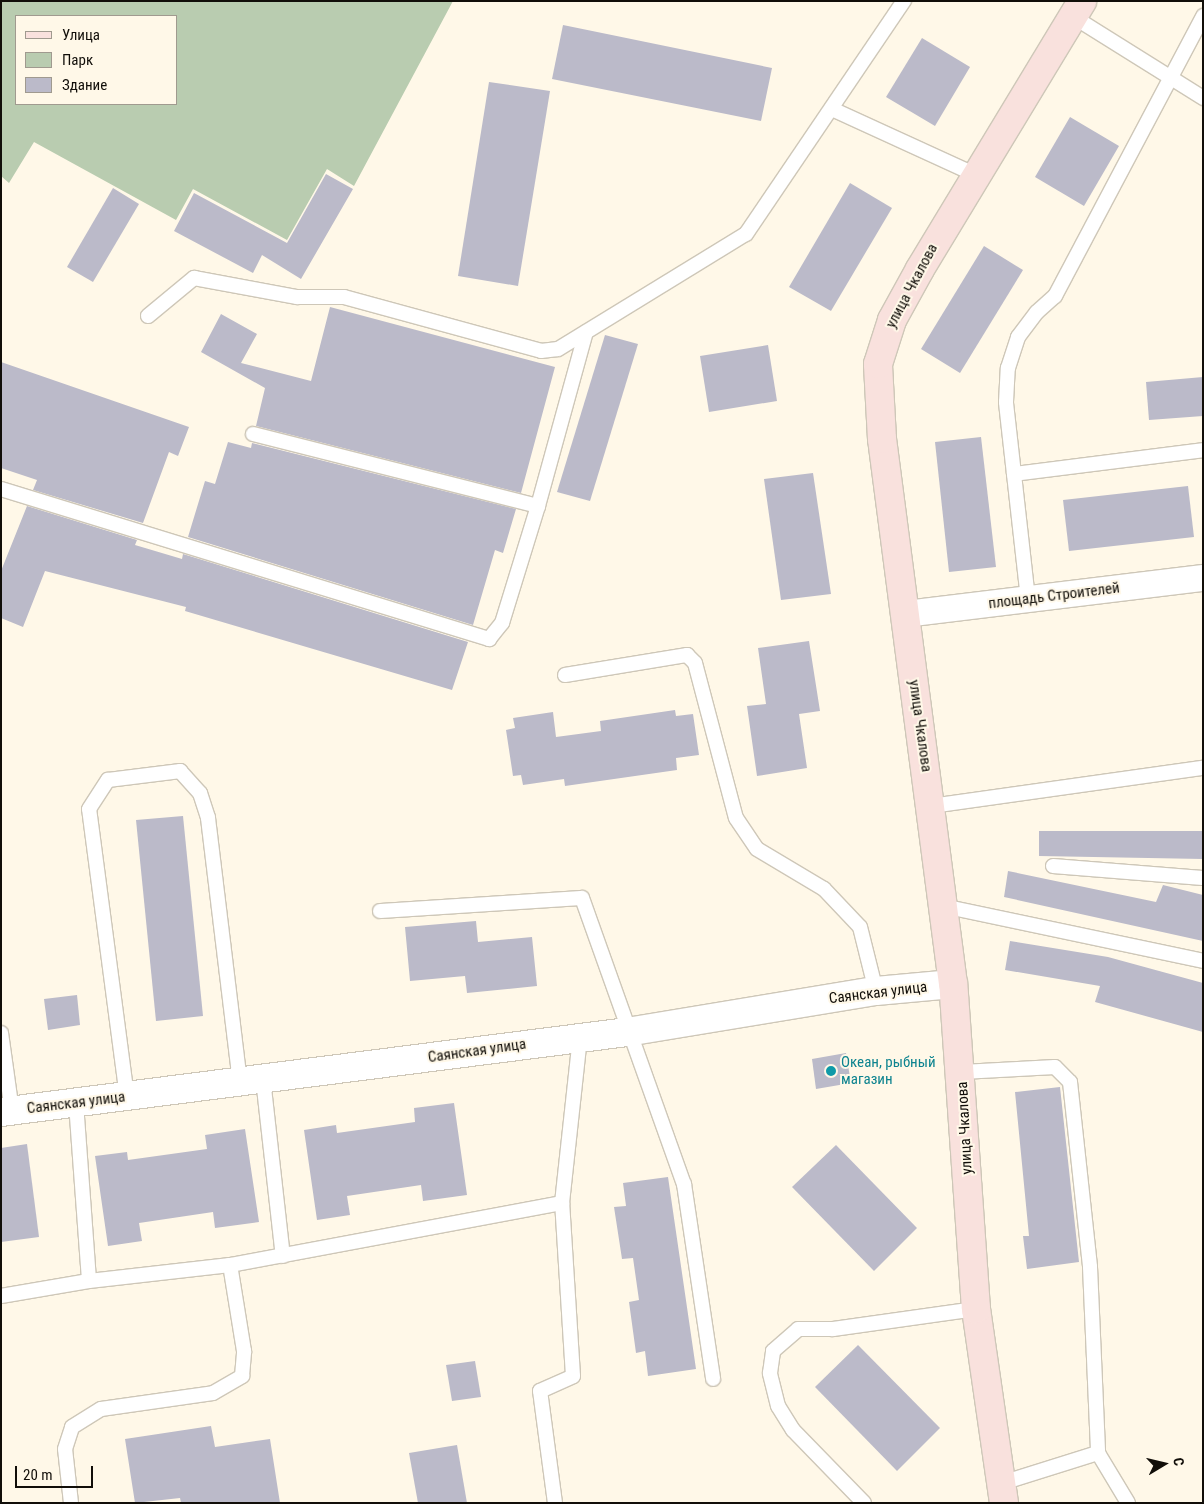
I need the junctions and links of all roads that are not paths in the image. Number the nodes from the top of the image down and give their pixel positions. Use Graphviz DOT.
graph roads {
  1 [pos="904,1"];
  2 [pos="1077,9"];
  3 [pos="1203,16"];
  4 [pos="1169,78"];
  5 [pos="1203,98"];
  6 [pos="832,109"];
  7 [pos="974,174"];
  8 [pos="148,316"];
  9 [pos="586,332"];
  10 [pos="253,434"];
  11 [pos="1203,450"];
  12 [pos="1014,474"];
  13 [pos="1,488"];
  14 [pos="538,506"];
  15 [pos="1203,578"];
  16 [pos="1028,599"];
  17 [pos="905,614"];
  18 [pos="564,675"];
  19 [pos="1203,768"];
  20 [pos="932,806"];
  21 [pos="1053,866"];
  22 [pos="1203,878"];
  23 [pos="943,906"];
  24 [pos="380,911"];
  25 [pos="1203,961"];
  26 [pos="953,984"];
  27 [pos="876,991"];
  28 [pos="627,1032"];
  29 [pos="1,1033"];
  30 [pos="580,1037"];
  31 [pos="962,1072"];
  32 [pos="252,1081"];
  33 [pos="127,1097"];
  34 [pos="76,1103"];
  35 [pos="7,1111"];
  36 [pos="562,1203"];
  37 [pos="283,1256"];
  38 [pos="230,1265"];
  39 [pos="89,1281"];
  40 [pos="1,1296"];
  41 [pos="976,1309"];
  42 [pos="713,1379"];
  43 [pos="1098,1453"];
  44 [pos="1003,1493"];
  45 [pos="71,1503"];
  46 [pos="554,1503"];
  47 [pos="864,1503"];
  48 [pos="1128,1503"];
  1 -- 6 [label="lane"];
  2 -- 4 [label="lane"];
  2 -- 7 [label="main road, улица Чкалова"];
  3 -- 4 [label="lane"];
  4 -- 5 [label="lane"];
  4 -- 12 [label="lane"];
  6 -- 7 [label="lane"];
  6 -- 9 [label="lane"];
  7 -- 17 [label="main road, улица Чкалова"];
  8 -- 9 [label="lane"];
  9 -- 14 [label="lane"];
  10 -- 14 [label="lane"];
  11 -- 12 [label="lane"];
  12 -- 16 [label="lane"];
  13 -- 14 [label="lane"];
  15 -- 16 [label="street, площадь Строителей"];
  16 -- 17 [label="street, площадь Строителей"];
  17 -- 20 [label="main road, улица Чкалова"];
  18 -- 27 [label="lane"];
  19 -- 20 [label="lane"];
  20 -- 23 [label="main road, улица Чкалова"];
  21 -- 22 [label="lane"];
  23 -- 25 [label="lane"];
  23 -- 26 [label="main road, улица Чкалова"];
  24 -- 28 [label="lane"];
  26 -- 27 [label="street, Саянская улица"];
  26 -- 31 [label="main road, улица Чкалова"];
  27 -- 28 [label="street, Саянская улица"];
  28 -- 30 [label="street, Саянская улица"];
  28 -- 42 [label="lane"];
  29 -- 35 [label="lane"];
  30 -- 32 [label="street, Саянская улица"];
  30 -- 36 [label="lane"];
  31 -- 41 [label="main road, улица Чкалова"];
  31 -- 43 [label="lane"];
  32 -- 33 [label="street, Саянская улица"];
  32 -- 33 [label="lane"];
  32 -- 37 [label="lane"];
  33 -- 34 [label="street, Саянская улица"];
  34 -- 35 [label="street, Саянская улица"];
  34 -- 39 [label="lane"];
  36 -- 37 [label="lane"];
  36 -- 46 [label="lane"];
  37 -- 38 [label="lane"];
  38 -- 39 [label="lane"];
  38 -- 45 [label="lane"];
  39 -- 40 [label="lane"];
  41 -- 44 [label="main road, улица Чкалова"];
  41 -- 47 [label="lane"];
  43 -- 44 [label="lane"];
  43 -- 48 [label="lane"];
}
